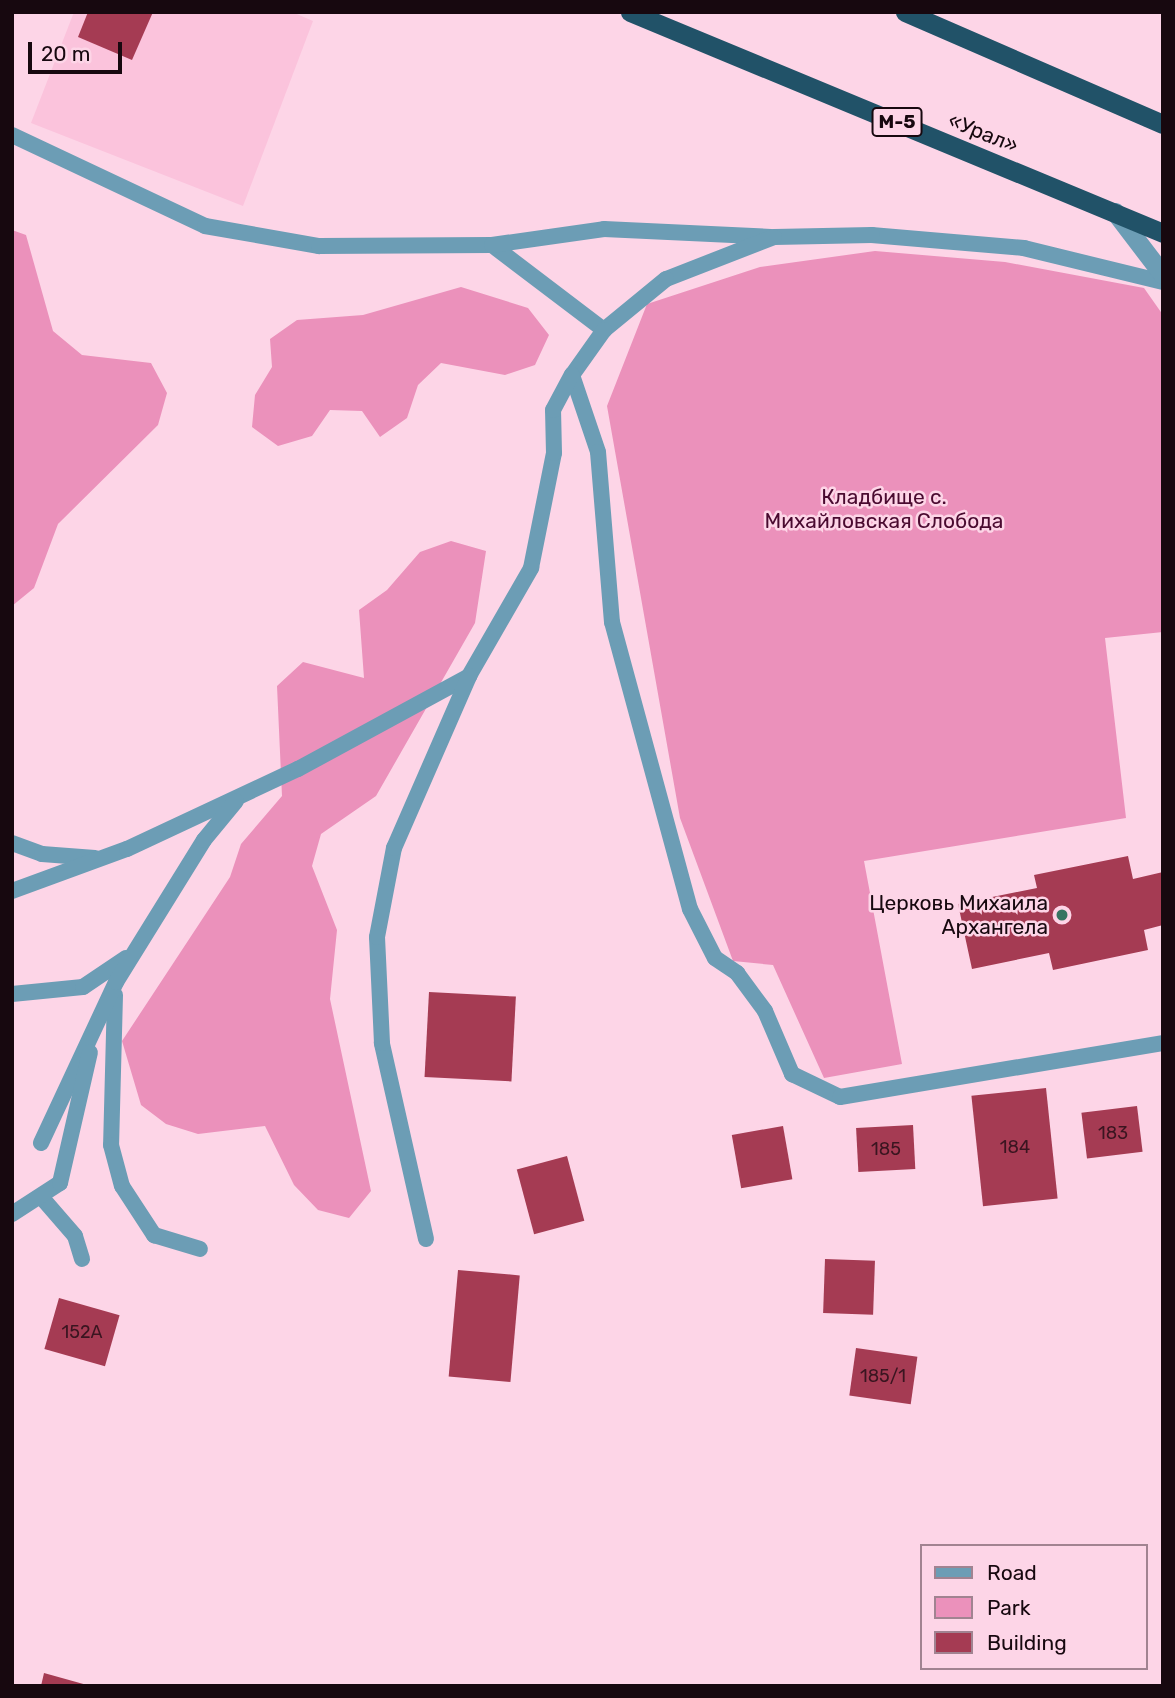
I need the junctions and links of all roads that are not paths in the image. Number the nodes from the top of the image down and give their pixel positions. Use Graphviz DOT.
graph roads {
  1 [pos="630,12"];
  2 [pos="905,12"];
  3 [pos="1163,124"];
  4 [pos="12,135"];
  5 [pos="1115,212"];
  6 [pos="1163,233"];
  7 [pos="774,237"];
  8 [pos="492,245"];
  9 [pos="1163,275"];
  10 [pos="1163,282"];
  11 [pos="604,330"];
  12 [pos="572,375"];
  13 [pos="469,676"];
  14 [pos="239,796"];
  15 [pos="12,843"];
  16 [pos="101,858"];
  17 [pos="12,891"];
  18 [pos="134,953"];
  19 [pos="116,982"];
  20 [pos="12,993"];
  21 [pos="96,1026"];
  22 [pos="1163,1043"];
  23 [pos="41,1143"];
  24 [pos="43,1199"];
  25 [pos="12,1214"];
  26 [pos="425,1239"];
  27 [pos="200,1248"];
  28 [pos="82,1259"];
  1 -- 5 [label="highway, «Урал» / М-5"];
  2 -- 3 [label="highway"];
  4 -- 8 [label="lane"];
  5 -- 6 [label="highway, «Урал» / М-5"];
  5 -- 9 [label="street"];
  7 -- 8 [label="lane"];
  7 -- 10 [label="lane"];
  7 -- 11 [label="lane"];
  8 -- 11 [label="lane"];
  11 -- 12 [label="lane"];
  12 -- 13 [label="lane"];
  12 -- 22 [label="lane"];
  13 -- 14 [label="lane"];
  13 -- 26 [label="lane"];
  14 -- 16 [label="lane"];
  14 -- 18 [label="lane"];
  15 -- 16 [label="lane"];
  16 -- 17 [label="lane"];
  18 -- 19 [label="lane"];
  18 -- 20 [label="lane"];
  19 -- 21 [label="lane"];
  19 -- 27 [label="lane"];
  21 -- 23 [label="lane"];
  21 -- 24 [label="lane"];
  24 -- 25 [label="lane"];
  24 -- 28 [label="lane"];
}
